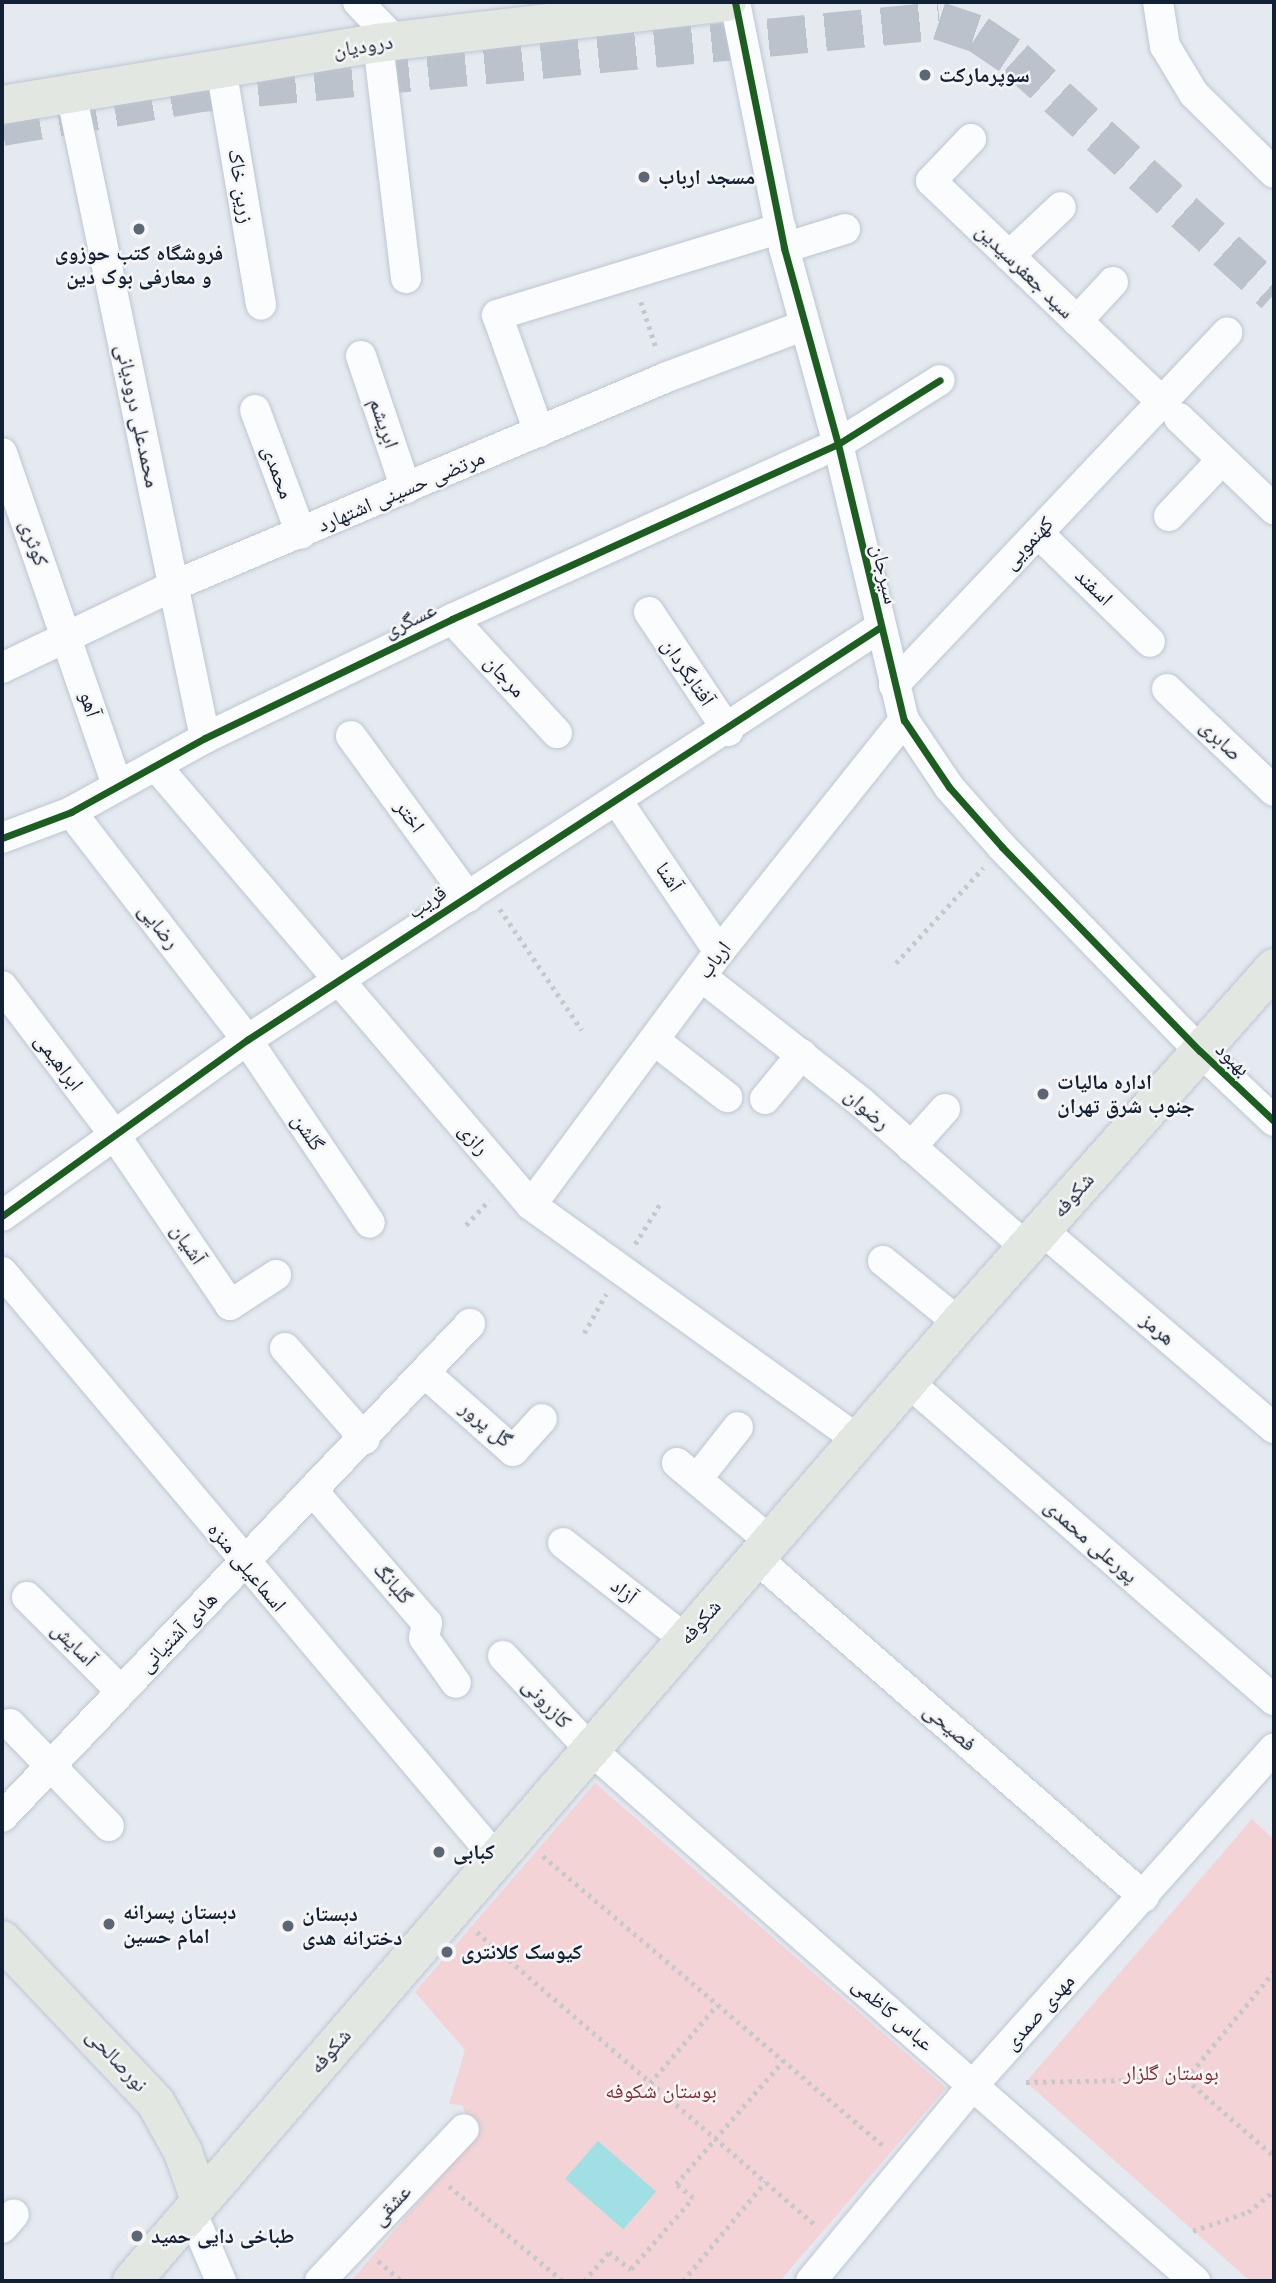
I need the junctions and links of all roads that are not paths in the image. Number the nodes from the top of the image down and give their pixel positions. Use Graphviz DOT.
graph roads {
  1 [pos="358,2"];
  2 [pos="727,2"];
  3 [pos="735,2"];
  4 [pos="1158,2"];
  5 [pos="567,11"];
  6 [pos="386,42"];
  7 [pos="221,68"];
  8 [pos="71,93"];
  9 [pos="2,105"];
  10 [pos="971,139"];
  11 [pos="1274,173"];
  12 [pos="1060,207"];
  13 [pos="845,229"];
  14 [pos="782,238"];
  15 [pos="1009,256"];
  16 [pos="406,278"];
  17 [pos="1113,282"];
  18 [pos="261,304"];
  19 [pos="1077,321"];
  20 [pos="805,324"];
  21 [pos="1227,333"];
  22 [pos="361,356"];
  23 [pos="940,380"];
  24 [pos="255,410"];
  25 [pos="1170,410"];
  26 [pos="539,432"];
  27 [pos="838,444"];
  28 [pos="2,453"];
  29 [pos="1223,460"];
  30 [pos="406,489"];
  31 [pos="1272,501"];
  32 [pos="1169,516"];
  33 [pos="1038,533"];
  34 [pos="301,534"];
  35 [pos="173,586"];
  36 [pos="649,612"];
  37 [pos="453,619"];
  38 [pos="879,628"];
  39 [pos="67,634"];
  40 [pos="1150,642"];
  41 [pos="2,668"];
  42 [pos="894,685"];
  43 [pos="1167,689"];
  44 [pos="904,720"];
  45 [pos="728,731"];
  46 [pos="557,733"];
  47 [pos="351,736"];
  48 [pos="205,738"];
  49 [pos="156,766"];
  50 [pos="113,774"];
  51 [pos="1274,791"];
  52 [pos="618,802"];
  53 [pos="71,811"];
  54 [pos="2,838"];
  55 [pos="476,891"];
  56 [pos="719,952"];
  57 [pos="1274,968"];
  58 [pos="702,977"];
  59 [pos="341,981"];
  60 [pos="2,986"];
  61 [pos="247,1040"];
  62 [pos="654,1040"];
  63 [pos="1200,1051"];
  64 [pos="802,1054"];
  65 [pos="727,1097"];
  66 [pos="765,1099"];
  67 [pos="944,1109"];
  68 [pos="1274,1121"];
  69 [pos="116,1137"];
  70 [pos="911,1147"];
  71 [pos="531,1205"];
  72 [pos="2,1216"];
  73 [pos="370,1223"];
  74 [pos="1034,1239"];
  75 [pos="883,1261"];
  76 [pos="2,1272"];
  77 [pos="276,1275"];
  78 [pos="959,1323"];
  79 [pos="470,1324"];
  80 [pos="285,1348"];
  81 [pos="426,1374"];
  82 [pos="908,1382"];
  83 [pos="542,1419"];
  84 [pos="738,1427"];
  85 [pos="1274,1428"];
  86 [pos="365,1439"];
  87 [pos="858,1440"];
  88 [pos="312,1490"];
  89 [pos="563,1544"];
  90 [pos="763,1550"];
  91 [pos="244,1564"];
  92 [pos="27,1597"];
  93 [pos="685,1639"];
  94 [pos="503,1656"];
  95 [pos="456,1684"];
  96 [pos="121,1691"];
  97 [pos="1274,1700"];
  98 [pos="10,1724"];
  99 [pos="1274,1748"];
  100 [pos="590,1749"];
  101 [pos="50,1765"];
  102 [pos="2,1817"];
  103 [pos="109,1826"];
  104 [pos="496,1858"];
  105 [pos="1144,1897"];
  106 [pos="2,1940"];
  107 [pos="974,2084"];
  108 [pos="464,2129"];
  109 [pos="196,2206"];
  110 [pos="132,2281"];
  111 [pos="221,2281"];
  112 [pos="320,2281"];
  113 [pos="811,2281"];
  114 [pos="1195,2281"];
  1 -- 6 [label="street"];
  2 -- 5 [label="main road, درودیان"];
  3 -- 14 [label="street, سیرجان"];
  4 -- 11 [label="street"];
  5 -- 6 [label="main road, درودیان"];
  6 -- 7 [label="main road, درودیان"];
  6 -- 16 [label="street"];
  7 -- 8 [label="main road, درودیان"];
  7 -- 18 [label="street, زرین خاک"];
  8 -- 9 [label="main road, درودیان"];
  8 -- 35 [label="street, محمدعلی درودیانی"];
  10 -- 15 [label="street, سید جعفرسیدین"];
  12 -- 15 [label="street"];
  13 -- 14 [label="street"];
  14 -- 20 [label="street, سیرجان"];
  14 -- 26 [label="street"];
  15 -- 19 [label="street, سید جعفرسیدین"];
  17 -- 19 [label="street"];
  19 -- 25 [label="street, سید جعفرسیدین"];
  20 -- 26 [label="street, مرتضی حسینی اشتهارد"];
  20 -- 27 [label="street, سیرجان"];
  21 -- 25 [label="street, کهنمویی"];
  22 -- 30 [label="street, ابریشم"];
  23 -- 27 [label="street, عسگری"];
  24 -- 34 [label="street, محمدی"];
  25 -- 29 [label="street, سید جعفرسیدین"];
  25 -- 33 [label="street, کهنمویی"];
  26 -- 30 [label="street, مرتضی حسینی اشتهارد"];
  27 -- 37 [label="street, عسگری"];
  27 -- 38 [label="street, سیرجان"];
  28 -- 39 [label="street, کوثری"];
  29 -- 31 [label="street, سید جعفرسیدین"];
  29 -- 32 [label="street"];
  30 -- 34 [label="street, مرتضی حسینی اشتهارد"];
  33 -- 40 [label="street, اسفند"];
  33 -- 42 [label="street, کهنمویی"];
  34 -- 35 [label="street, مرتضی حسینی اشتهارد"];
  35 -- 39 [label="street, مرتضی حسینی اشتهارد"];
  35 -- 48 [label="street, محمدعلی درودیانی"];
  36 -- 45 [label="street, آفتابگردان"];
  37 -- 46 [label="street, مرجان"];
  37 -- 48 [label="street, عسگری"];
  38 -- 42 [label="street, سیرجان"];
  38 -- 45 [label="street, قریب"];
  39 -- 41 [label="street, مرتضی حسینی اشتهارد"];
  39 -- 50 [label="street, آهو"];
  42 -- 44 [label="street, سیرجان"];
  43 -- 51 [label="street, صابری"];
  44 -- 56 [label="street, ارباب"];
  44 -- 63 [label="street, سیرجان"];
  45 -- 52 [label="street, قریب"];
  47 -- 55 [label="street, اختر"];
  48 -- 49 [label="street, عسگری"];
  49 -- 53 [label="street, عسگری"];
  49 -- 59 [label="street, رازی"];
  52 -- 55 [label="street, قریب"];
  52 -- 56 [label="street, آشنا"];
  53 -- 54 [label="street, عسگری"];
  53 -- 61 [label="street, رضایی"];
  55 -- 59 [label="street, قریب"];
  56 -- 58 [label="street, ارباب"];
  57 -- 63 [label="main road, شکوفه"];
  58 -- 62 [label="street, ارباب"];
  58 -- 64 [label="street, رضوان"];
  59 -- 61 [label="street, قریب"];
  59 -- 71 [label="street, رازی"];
  60 -- 69 [label="street, ابراهیمی"];
  61 -- 69 [label="street, قریب"];
  61 -- 73 [label="street, گلشن"];
  62 -- 65 [label="street"];
  62 -- 71 [label="street, ارباب"];
  63 -- 68 [label="street, بهبود"];
  63 -- 74 [label="main road, شکوفه"];
  64 -- 66 [label="street"];
  64 -- 70 [label="street, رضوان"];
  67 -- 70 [label="street"];
  69 -- 72 [label="street, قریب"];
  69 -- 77 [label="street, آشیان"];
  70 -- 74 [label="street, رضوان"];
  71 -- 87 [label="street, رازی"];
  74 -- 78 [label="main road, شکوفه"];
  74 -- 85 [label="street, هرمز"];
  75 -- 78 [label="street"];
  76 -- 91 [label="street, اسماعیلی منزه"];
  78 -- 82 [label="main road, شکوفه"];
  79 -- 81 [label="street, هادی آشتیانی"];
  80 -- 86 [label="street"];
  81 -- 83 [label="street, گل پرور"];
  81 -- 86 [label="street, هادی آشتیانی"];
  82 -- 87 [label="main road, شکوفه"];
  82 -- 97 [label="street, پورعلی محمدی"];
  84 -- 90 [label="street"];
  86 -- 88 [label="street, هادی آشتیانی"];
  87 -- 90 [label="main road, شکوفه"];
  88 -- 91 [label="street, هادی آشتیانی"];
  88 -- 95 [label="street, گلبانگ"];
  89 -- 93 [label="street, آزاد"];
  90 -- 93 [label="main road, شکوفه"];
  90 -- 105 [label="street, فصیحی"];
  91 -- 96 [label="street, هادی آشتیانی"];
  91 -- 104 [label="street, اسماعیلی منزه"];
  92 -- 96 [label="street, آسایش"];
  93 -- 100 [label="main road, شکوفه"];
  94 -- 100 [label="street, کازرونی"];
  96 -- 101 [label="street, هادی آشتیانی"];
  98 -- 101 [label="street"];
  99 -- 105 [label="street, مهدی صمدی"];
  100 -- 104 [label="main road, شکوفه"];
  100 -- 107 [label="street, عباس کاظمی"];
  101 -- 102 [label="street, هادی آشتیانی"];
  101 -- 103 [label="street"];
  104 -- 109 [label="main road, شکوفه"];
  105 -- 107 [label="street, مهدی صمدی"];
  106 -- 109 [label="main road, نورصالحی"];
  107 -- 113 [label="street, مهدی صمدی"];
  107 -- 114 [label="street, عباس کاظمی"];
  108 -- 112 [label="street, عشقی"];
  109 -- 110 [label="main road, شکوفه"];
  109 -- 111 [label="street"];
}
